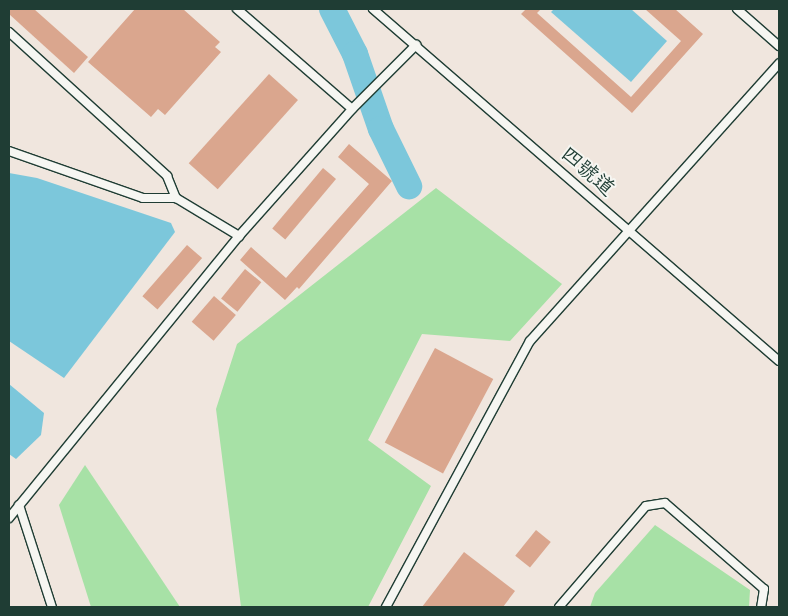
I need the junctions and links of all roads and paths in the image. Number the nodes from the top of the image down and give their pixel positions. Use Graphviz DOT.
graph roads {
  1 [pos="237,9"];
  2 [pos="373,9"];
  3 [pos="737,9"];
  4 [pos="9,32"];
  5 [pos="416,45"];
  6 [pos="779,46"];
  7 [pos="779,64"];
  8 [pos="352,109"];
  9 [pos="9,151"];
  10 [pos="176,198"];
  11 [pos="631,232"];
  12 [pos="239,236"];
  13 [pos="779,361"];
  14 [pos="19,505"];
  15 [pos="9,518"];
  16 [pos="52,607"];
  17 [pos="386,607"];
  18 [pos="559,607"];
  19 [pos="761,607"];
  1 -- 8 [label="lane"];
  2 -- 5 [label="lane, 四號道"];
  3 -- 6 [label="lane"];
  4 -- 10 [label="lane"];
  5 -- 8 [label="lane"];
  5 -- 11 [label="lane, 四號道"];
  7 -- 11 [label="lane"];
  8 -- 12 [label="lane"];
  9 -- 10 [label="lane"];
  10 -- 12 [label="lane"];
  11 -- 13 [label="lane, 四號道"];
  11 -- 17 [label="lane"];
  12 -- 14 [label="lane"];
  14 -- 15 [label="lane"];
  14 -- 16 [label="lane"];
  18 -- 19 [label="lane"];
}
